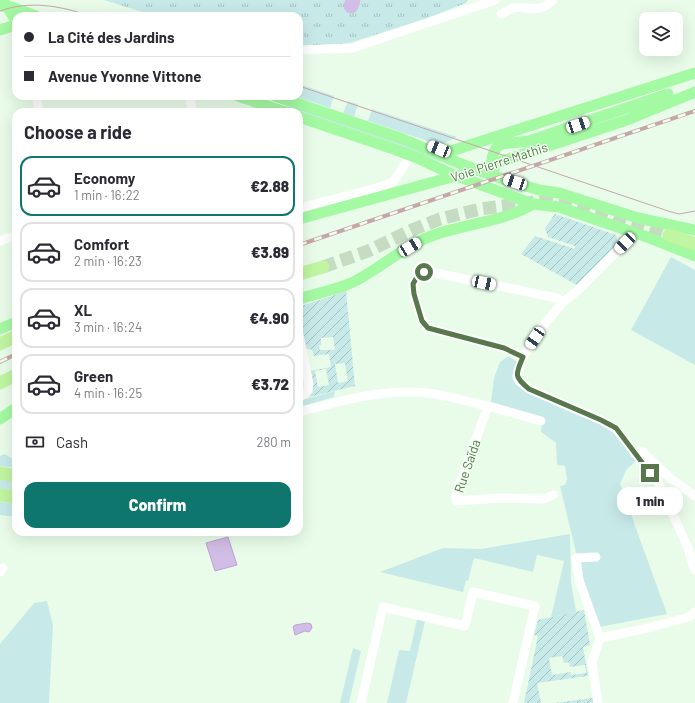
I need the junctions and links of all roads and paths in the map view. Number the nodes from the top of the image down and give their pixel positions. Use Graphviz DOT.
graph roads {
  1 [pos="21,0"];
  2 [pos="495,0"];
  3 [pos="553,0"];
  4 [pos="4,4"];
  5 [pos="22,12"];
  6 [pos="27,12"];
  7 [pos="501,14"];
  8 [pos="12,15"];
  9 [pos="12,26"];
  10 [pos="0,30"];
  11 [pos="303,50"];
  12 [pos="695,72"];
  13 [pos="695,92"];
  14 [pos="668,94"];
  15 [pos="257,100"];
  16 [pos="272,103"];
  17 [pos="290,108"];
  18 [pos="303,112"];
  19 [pos="303,118"];
  20 [pos="403,139"];
  21 [pos="411,155"];
  22 [pos="503,179"];
  23 [pos="539,190"];
  24 [pos="533,204"];
  25 [pos="303,207"];
  26 [pos="303,218"];
  27 [pos="638,218"];
  28 [pos="695,230"];
  29 [pos="633,233"];
  30 [pos="669,235"];
  31 [pos="12,236"];
  32 [pos="0,241"];
  33 [pos="695,244"];
  34 [pos="695,256"];
  35 [pos="323,267"];
  36 [pos="303,273"];
  37 [pos="303,298"];
  38 [pos="563,302"];
  39 [pos="12,324"];
  40 [pos="0,329"];
  41 [pos="12,338"];
  42 [pos="0,344"];
  43 [pos="303,355"];
  44 [pos="523,357"];
  45 [pos="12,377"];
  46 [pos="0,383"];
  47 [pos="303,395"];
  48 [pos="488,406"];
  49 [pos="12,411"];
  50 [pos="303,411"];
  51 [pos="0,419"];
  52 [pos="541,421"];
  53 [pos="635,454"];
  54 [pos="0,473"];
  55 [pos="12,475"];
  56 [pos="0,495"];
  57 [pos="553,495"];
  58 [pos="12,496"];
  59 [pos="695,496"];
  60 [pos="596,557"];
  61 [pos="695,570"];
  62 [pos="695,612"];
  63 [pos="600,638"];
  64 [pos="361,703"];
  65 [pos="513,703"];
  66 [pos="598,703"];
  1 -- 6 [label="main road"];
  2 -- 11 [label="street"];
  3 -- 7 [label="street"];
  4 -- 5 [label="main road"];
  4 -- 8 [label="main road"];
  9 -- 10 [label="main road"];
  12 -- 20 [label="main road"];
  13 -- 26 [label="main road, Voie Pierre Mathis"];
  14 -- 22 [label="main road"];
  15 -- 16 [label="main road"];
  16 -- 17 [label="main road"];
  18 -- 20 [label="main road"];
  19 -- 21 [label="main road"];
  20 -- 22 [label="main road"];
  21 -- 24 [label="main road"];
  21 -- 25 [label="street"];
  22 -- 23 [label="main road"];
  23 -- 24 [label="main road"];
  23 -- 27 [label="main road"];
  24 -- 29 [label="main road"];
  24 -- 37 [label="main road"];
  27 -- 28 [label="main road"];
  27 -- 29 [label="main road"];
  29 -- 34 [label="main road"];
  29 -- 38 [label="street"];
  30 -- 33 [label="highway"];
  31 -- 32 [label="street"];
  35 -- 36 [label="highway"];
  38 -- 44 [label="street"];
  38 -- 44 [label="street"];
  39 -- 40 [label="main road"];
  41 -- 42 [label="highway"];
  43 -- 47 [label="street"];
  44 -- 53 [label="street"];
  45 -- 46 [label="highway"];
  48 -- 50 [label="street"];
  48 -- 52 [label="street"];
  48 -- 57 [label="street, Rue Saïda"];
  49 -- 51 [label="main road"];
  53 -- 59 [label="street"];
  53 -- 61 [label="street"];
  54 -- 55 [label="highway"];
  56 -- 58 [label="highway"];
  60 -- 63 [label="street"];
  62 -- 63 [label="street"];
  63 -- 66 [label="street"];
  64 -- 65 [label="street"];
}
